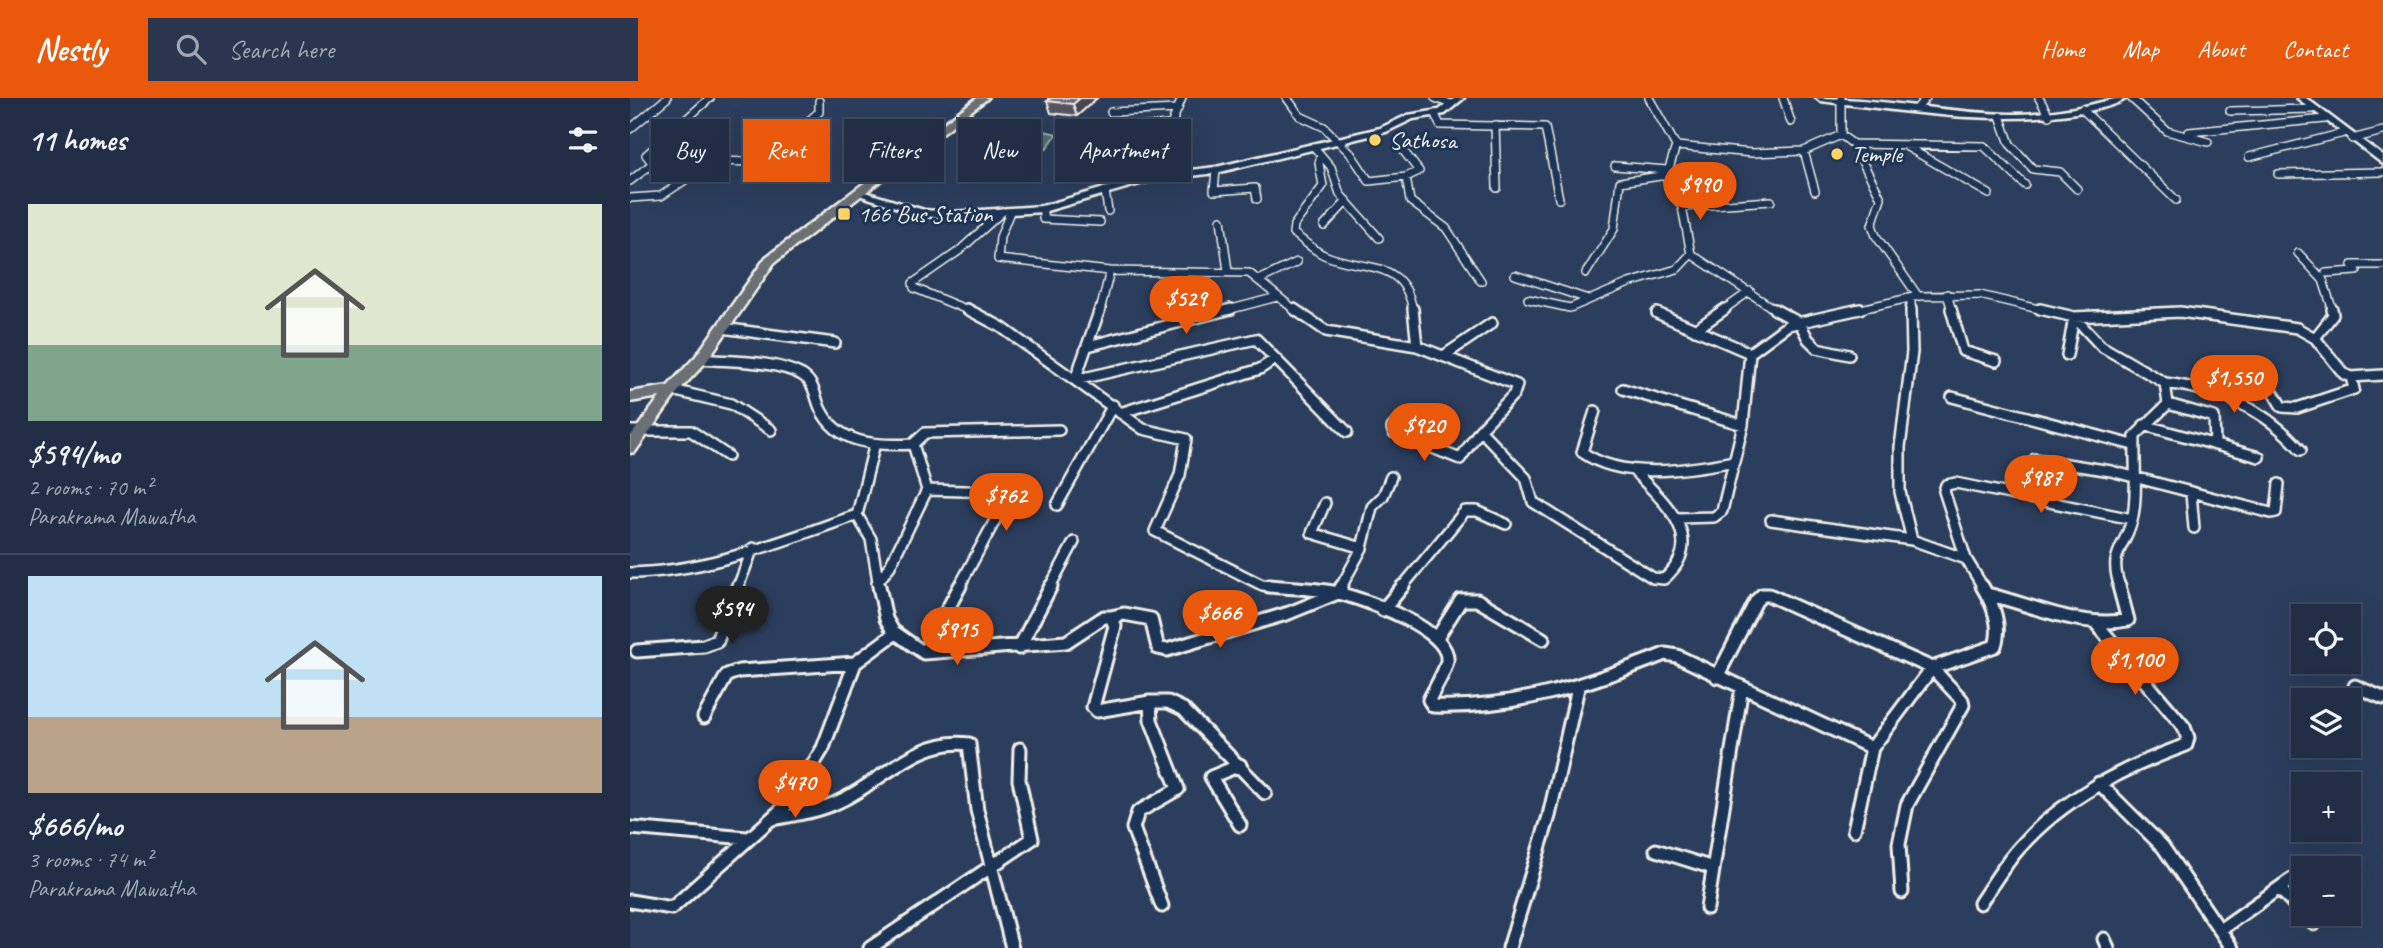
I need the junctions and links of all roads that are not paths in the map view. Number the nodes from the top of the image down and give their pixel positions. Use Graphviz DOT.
graph roads {
  1 [pos="667,98"];
  2 [pos="710,98"];
  3 [pos="983,98"];
  4 [pos="1182,98"];
  5 [pos="1287,98"];
  6 [pos="1435,98"];
  7 [pos="1649,98"];
  8 [pos="1783,98"];
  9 [pos="1820,98"];
  10 [pos="1926,98"];
  11 [pos="2039,98"];
  12 [pos="2123,98"];
  13 [pos="2131,98"];
  14 [pos="2301,98"];
  15 [pos="1841,99"];
  16 [pos="1864,100"];
  17 [pos="819,101"];
  18 [pos="1456,101"];
  19 [pos="1917,108"];
  20 [pos="1178,109"];
  21 [pos="2082,109"];
  22 [pos="2313,109"];
  23 [pos="2230,111"];
  24 [pos="1111,112"];
  25 [pos="1435,114"];
  26 [pos="2000,116"];
  27 [pos="2049,116"];
  28 [pos="686,119"];
  29 [pos="1174,119"];
  30 [pos="2325,119"];
  31 [pos="1791,122"];
  32 [pos="1495,125"];
  33 [pos="630,129"];
  34 [pos="2383,131"];
  35 [pos="2189,132"];
  36 [pos="1841,135"];
  37 [pos="2348,136"];
  38 [pos="1336,141"];
  39 [pos="2208,142"];
  40 [pos="1853,144"];
  41 [pos="1676,146"];
  42 [pos="1905,146"];
  43 [pos="1314,147"];
  44 [pos="1402,149"];
  45 [pos="1804,151"];
  46 [pos="1321,156"];
  47 [pos="2249,157"];
  48 [pos="729,161"];
  49 [pos="2383,161"];
  50 [pos="651,165"];
  51 [pos="1615,166"];
  52 [pos="1216,170"];
  53 [pos="2383,172"];
  54 [pos="1667,173"];
  55 [pos="2278,174"];
  56 [pos="1406,177"];
  57 [pos="630,181"];
  58 [pos="682,182"];
  59 [pos="1712,184"];
  60 [pos="2025,185"];
  61 [pos="1497,188"];
  62 [pos="2077,189"];
  63 [pos="1105,191"];
  64 [pos="1815,191"];
  65 [pos="858,192"];
  66 [pos="1989,194"];
  67 [pos="630,198"];
  68 [pos="1257,199"];
  69 [pos="1559,199"];
  70 [pos="2176,200"];
  71 [pos="1347,201"];
  72 [pos="1771,201"];
  73 [pos="1682,207"];
  74 [pos="1043,209"];
  75 [pos="1108,211"];
  76 [pos="1006,212"];
  77 [pos="1221,220"];
  78 [pos="1100,222"];
  79 [pos="1324,226"];
  80 [pos="1379,238"];
  81 [pos="2298,253"];
  82 [pos="1691,254"];
  83 [pos="1297,262"];
  84 [pos="2383,265"];
  85 [pos="1110,271"];
  86 [pos="1228,271"];
  87 [pos="2326,272"];
  88 [pos="1586,273"];
  89 [pos="1515,275"];
  90 [pos="1259,281"];
  91 [pos="1481,281"];
  92 [pos="1750,291"];
  93 [pos="1947,295"];
  94 [pos="1277,297"];
  95 [pos="1915,298"];
  96 [pos="1528,299"];
  97 [pos="1588,299"];
  98 [pos="1657,313"];
  99 [pos="2074,317"];
  100 [pos="1492,323"];
  101 [pos="1800,323"];
  102 [pos="722,328"];
  103 [pos="1695,330"];
  104 [pos="2315,338"];
  105 [pos="835,343"];
  106 [pos="1088,346"];
  107 [pos="1417,346"];
  108 [pos="1750,353"];
  109 [pos="1445,355"];
  110 [pos="1849,355"];
  111 [pos="2067,355"];
  112 [pos="701,359"];
  113 [pos="1275,359"];
  114 [pos="1996,361"];
  115 [pos="2383,375"];
  116 [pos="2351,377"];
  117 [pos="1075,380"];
  118 [pos="2165,383"];
  119 [pos="1623,389"];
  120 [pos="672,390"];
  121 [pos="2274,394"];
  122 [pos="630,397"];
  123 [pos="1952,397"];
  124 [pos="2168,404"];
  125 [pos="1113,405"];
  126 [pos="1595,411"];
  127 [pos="1120,413"];
  128 [pos="1401,418"];
  129 [pos="1743,425"];
  130 [pos="2144,425"];
  131 [pos="637,430"];
  132 [pos="771,430"];
  133 [pos="1059,430"];
  134 [pos="1480,430"];
  135 [pos="1347,432"];
  136 [pos="913,444"];
  137 [pos="2133,445"];
  138 [pos="2215,445"];
  139 [pos="874,447"];
  140 [pos="630,448"];
  141 [pos="2301,450"];
  142 [pos="728,456"];
  143 [pos="2259,457"];
  144 [pos="2035,459"];
  145 [pos="1734,461"];
  146 [pos="1633,470"];
  147 [pos="1391,477"];
  148 [pos="2134,477"];
  149 [pos="2278,484"];
  150 [pos="927,490"];
  151 [pos="2191,493"];
  152 [pos="1325,503"];
  153 [pos="1057,505"];
  154 [pos="857,514"];
  155 [pos="1678,518"];
  156 [pos="2132,519"];
  157 [pos="1771,520"];
  158 [pos="1506,524"];
  159 [pos="2194,528"];
  160 [pos="1912,540"];
  161 [pos="1074,542"];
  162 [pos="753,548"];
  163 [pos="1362,548"];
  164 [pos="1966,559"];
  165 [pos="630,573"];
  166 [pos="877,583"];
  167 [pos="1338,593"];
  168 [pos="1987,594"];
  169 [pos="1383,610"];
  170 [pos="1111,617"];
  171 [pos="2095,622"];
  172 [pos="893,635"];
  173 [pos="1437,638"];
  174 [pos="1543,639"];
  175 [pos="1019,648"];
  176 [pos="637,651"];
  177 [pos="924,653"];
  178 [pos="855,663"];
  179 [pos="1932,668"];
  180 [pos="1717,677"];
  181 [pos="2355,686"];
  182 [pos="1742,687"];
  183 [pos="1578,688"];
  184 [pos="2383,698"];
  185 [pos="1150,702"];
  186 [pos="704,717"];
  187 [pos="1872,748"];
  188 [pos="1020,750"];
  189 [pos="1240,765"];
  190 [pos="2099,783"];
  191 [pos="1265,793"];
  192 [pos="771,819"];
  193 [pos="1241,825"];
  194 [pos="630,828"];
  195 [pos="1854,830"];
  196 [pos="747,838"];
  197 [pos="1656,850"];
  198 [pos="990,866"];
  199 [pos="1713,868"];
  200 [pos="2291,882"];
  201 [pos="2279,888"];
  202 [pos="1902,892"];
  203 [pos="2291,900"];
  204 [pos="630,901"];
  205 [pos="1980,904"];
  206 [pos="1162,906"];
  207 [pos="1707,908"];
  208 [pos="2221,929"];
  209 [pos="870,948"];
  210 [pos="1012,948"];
  211 [pos="1509,948"];
  212 [pos="2232,948"];
  1 -- 33 [label="street"];
  2 -- 28 [label="street"];
  3 -- 65 [label="main road"];
  4 -- 20 [label="street"];
  5 -- 38 [label="street"];
  6 -- 18 [label="street"];
  7 -- 41 [label="street"];
  8 -- 31 [label="street"];
  9 -- 15 [label="street"];
  10 -- 19 [label="street"];
  11 -- 27 [label="street"];
  12 -- 21 [label="street"];
  13 -- 39 [label="street"];
  14 -- 22 [label="street"];
  15 -- 16 [label="street"];
  15 -- 36 [label="street"];
  16 -- 19 [label="street"];
  17 -- 48 [label="street"];
  18 -- 25 [label="street"];
  19 -- 26 [label="street"];
  20 -- 24 [label="street"];
  20 -- 29 [label="street"];
  21 -- 27 [label="street"];
  21 -- 70 [label="street"];
  22 -- 23 [label="street"];
  22 -- 30 [label="street"];
  25 -- 32 [label="street"];
  25 -- 38 [label="street"];
  26 -- 27 [label="street"];
  26 -- 62 [label="street"];
  30 -- 35 [label="street"];
  30 -- 37 [label="street"];
  32 -- 61 [label="street"];
  32 -- 69 [label="street"];
  34 -- 37 [label="street"];
  36 -- 40 [label="street"];
  36 -- 45 [label="street"];
  37 -- 47 [label="street"];
  37 -- 49 [label="street"];
  38 -- 43 [label="street"];
  38 -- 56 [label="street"];
  40 -- 42 [label="street"];
  40 -- 95 [label="street"];
  41 -- 45 [label="street"];
  41 -- 54 [label="street"];
  42 -- 60 [label="street"];
  42 -- 66 [label="street"];
  43 -- 46 [label="street"];
  43 -- 52 [label="street"];
  44 -- 56 [label="street"];
  45 -- 64 [label="street"];
  46 -- 71 [label="street"];
  46 -- 107 [label="street"];
  50 -- 57 [label="street"];
  51 -- 54 [label="street"];
  52 -- 63 [label="street"];
  52 -- 68 [label="street"];
  53 -- 55 [label="street"];
  54 -- 59 [label="street"];
  54 -- 73 [label="street"];
  54 -- 88 [label="street"];
  56 -- 91 [label="street"];
  58 -- 67 [label="street"];
  63 -- 74 [label="street"];
  63 -- 75 [label="street"];
  65 -- 76 [label="street"];
  65 -- 102 [label="main road"];
  71 -- 79 [label="street"];
  71 -- 80 [label="street"];
  72 -- 73 [label="street"];
  73 -- 82 [label="street"];
  74 -- 76 [label="street"];
  74 -- 78 [label="street"];
  76 -- 85 [label="street"];
  76 -- 117 [label="street"];
  77 -- 86 [label="street"];
  81 -- 104 [label="street"];
  82 -- 92 [label="street"];
  82 -- 97 [label="street"];
  83 -- 90 [label="street"];
  84 -- 87 [label="street"];
  85 -- 86 [label="street"];
  85 -- 106 [label="street"];
  86 -- 90 [label="street"];
  89 -- 97 [label="street"];
  90 -- 94 [label="street"];
  92 -- 101 [label="street"];
  92 -- 103 [label="street"];
  93 -- 95 [label="street"];
  93 -- 99 [label="street"];
  93 -- 114 [label="street"];
  94 -- 106 [label="street"];
  94 -- 107 [label="street"];
  95 -- 101 [label="street"];
  95 -- 160 [label="street"];
  96 -- 97 [label="street"];
  98 -- 103 [label="street"];
  99 -- 104 [label="street"];
  99 -- 111 [label="street"];
  99 -- 118 [label="street"];
  100 -- 109 [label="street"];
  101 -- 108 [label="street"];
  101 -- 110 [label="street"];
  102 -- 105 [label="street"];
  102 -- 112 [label="main road"];
  103 -- 108 [label="street"];
  104 -- 116 [label="street"];
  106 -- 117 [label="street"];
  107 -- 109 [label="street"];
  108 -- 129 [label="street"];
  109 -- 134 [label="street"];
  112 -- 120 [label="main road"];
  112 -- 139 [label="street"];
  113 -- 117 [label="street"];
  113 -- 127 [label="street"];
  113 -- 135 [label="street"];
  115 -- 116 [label="street"];
  116 -- 121 [label="street"];
  117 -- 125 [label="street"];
  118 -- 124 [label="street"];
  118 -- 141 [label="street"];
  119 -- 129 [label="street"];
  120 -- 122 [label="main road"];
  120 -- 131 [label="main road"];
  120 -- 132 [label="street"];
  123 -- 137 [label="street"];
  124 -- 130 [label="street"];
  124 -- 138 [label="street"];
  125 -- 127 [label="street"];
  125 -- 153 [label="street"];
  126 -- 146 [label="street"];
  127 -- 167 [label="street"];
  128 -- 134 [label="street"];
  129 -- 145 [label="street"];
  130 -- 137 [label="street"];
  130 -- 138 [label="street"];
  131 -- 140 [label="main road"];
  131 -- 142 [label="street"];
  133 -- 136 [label="street"];
  134 -- 155 [label="street"];
  136 -- 139 [label="street"];
  136 -- 150 [label="street"];
  137 -- 148 [label="street"];
  138 -- 143 [label="street"];
  139 -- 154 [label="street"];
  144 -- 148 [label="street"];
  145 -- 146 [label="street"];
  145 -- 155 [label="street"];
  146 -- 155 [label="street"];
  147 -- 163 [label="street"];
  148 -- 151 [label="street"];
  148 -- 156 [label="street"];
  149 -- 151 [label="street"];
  150 -- 166 [label="street"];
  150 -- 177 [label="street"];
  151 -- 159 [label="street"];
  152 -- 163 [label="street"];
  154 -- 162 [label="street"];
  154 -- 166 [label="street"];
  156 -- 164 [label="street"];
  156 -- 171 [label="street"];
  157 -- 160 [label="street"];
  158 -- 169 [label="street"];
  160 -- 164 [label="street"];
  161 -- 175 [label="street"];
  162 -- 165 [label="street"];
  162 -- 176 [label="street"];
  163 -- 167 [label="street"];
  164 -- 168 [label="street"];
  166 -- 172 [label="street"];
  167 -- 169 [label="street"];
  167 -- 170 [label="street"];
  168 -- 171 [label="street"];
  168 -- 179 [label="street"];
  169 -- 173 [label="street"];
  170 -- 175 [label="street"];
  170 -- 185 [label="street"];
  171 -- 190 [label="street"];
  172 -- 177 [label="street"];
  172 -- 178 [label="street"];
  173 -- 174 [label="street"];
  173 -- 183 [label="street"];
  175 -- 177 [label="street"];
  178 -- 186 [label="street"];
  178 -- 192 [label="street"];
  179 -- 180 [label="street"];
  179 -- 187 [label="street"];
  179 -- 202 [label="street"];
  180 -- 182 [label="street"];
  180 -- 183 [label="street"];
  181 -- 184 [label="street"];
  182 -- 187 [label="street"];
  182 -- 199 [label="street"];
  183 -- 211 [label="street"];
  185 -- 189 [label="street"];
  185 -- 206 [label="street"];
  187 -- 195 [label="street"];
  188 -- 198 [label="street"];
  189 -- 191 [label="street"];
  189 -- 193 [label="street"];
  190 -- 205 [label="street"];
  190 -- 208 [label="street"];
  192 -- 196 [label="street"];
  192 -- 198 [label="street"];
  194 -- 196 [label="street"];
  196 -- 204 [label="street"];
  197 -- 199 [label="street"];
  198 -- 209 [label="street"];
  198 -- 210 [label="street"];
  199 -- 207 [label="street"];
  200 -- 201 [label="street"];
  201 -- 203 [label="street"];
  201 -- 208 [label="street"];
  208 -- 212 [label="street"];
}
